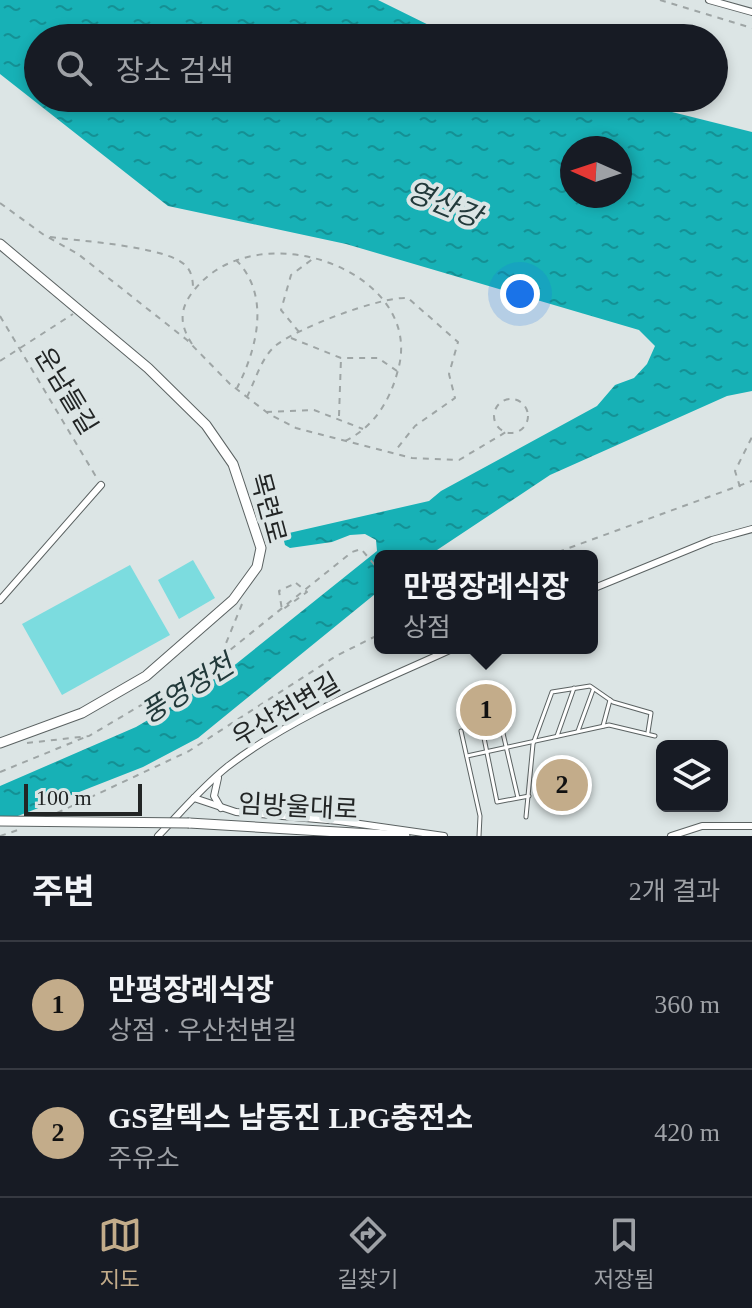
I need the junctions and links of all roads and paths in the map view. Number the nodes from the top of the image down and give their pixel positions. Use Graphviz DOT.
graph roads {
  1 [pos="660,0"];
  2 [pos="709,0"];
  3 [pos="752,12"];
  4 [pos="752,28"];
  5 [pos="0,203"];
  6 [pos="46,236"];
  7 [pos="0,244"];
  8 [pos="315,257"];
  9 [pos="235,260"];
  10 [pos="193,291"];
  11 [pos="383,302"];
  12 [pos="81,309"];
  13 [pos="0,316"];
  14 [pos="300,333"];
  15 [pos="290,338"];
  16 [pos="194,347"];
  17 [pos="20,349"];
  18 [pos="341,358"];
  19 [pos="0,361"];
  20 [pos="398,372"];
  21 [pos="236,389"];
  22 [pos="247,398"];
  23 [pos="266,412"];
  24 [pos="339,417"];
  25 [pos="364,429"];
  26 [pos="506,432"];
  27 [pos="752,437"];
  28 [pos="344,442"];
  29 [pos="395,452"];
  30 [pos="752,481"];
  31 [pos="101,485"];
  32 [pos="740,488"];
  33 [pos="752,529"];
  34 [pos="564,550"];
  35 [pos="374,564"];
  36 [pos="598,587"];
  37 [pos="305,590"];
  38 [pos="0,600"];
  39 [pos="242,604"];
  40 [pos="282,609"];
  41 [pos="374,637"];
  42 [pos="441,654"];
  43 [pos="220,658"];
  44 [pos="574,688"];
  45 [pos="594,688"];
  46 [pos="610,700"];
  47 [pos="603,726"];
  48 [pos="461,731"];
  49 [pos="578,731"];
  50 [pos="648,732"];
  51 [pos="89,736"];
  52 [pos="557,736"];
  53 [pos="655,736"];
  54 [pos="0,743"];
  55 [pos="15,744"];
  56 [pos="533,744"];
  57 [pos="506,747"];
  58 [pos="487,751"];
  59 [pos="467,756"];
  60 [pos="0,772"];
  61 [pos="219,774"];
  62 [pos="529,796"];
  63 [pos="194,798"];
  64 [pos="518,798"];
  65 [pos="221,808"];
  66 [pos="47,817"];
  67 [pos="526,817"];
  68 [pos="0,821"];
  69 [pos="752,826"];
  70 [pos="19,829"];
  71 [pos="0,836"];
  72 [pos="158,836"];
  73 [pos="405,836"];
  74 [pos="444,836"];
  75 [pos="479,836"];
  76 [pos="671,836"];
  1 -- 4 [label="path"];
  2 -- 3 [label="street"];
  5 -- 6 [label="path"];
  6 -- 10 [label="path"];
  6 -- 16 [label="path"];
  7 -- 12 [label="street, 목련로"];
  8 -- 9 [label="path"];
  8 -- 11 [label="path"];
  8 -- 14 [label="path"];
  9 -- 10 [label="path"];
  9 -- 21 [label="path"];
  10 -- 16 [label="path"];
  11 -- 14 [label="path"];
  11 -- 20 [label="path"];
  11 -- 29 [label="path"];
  12 -- 17 [label="path"];
  12 -- 54 [label="street, 목련로"];
  13 -- 17 [label="path, 운남들길"];
  14 -- 15 [label="path"];
  15 -- 18 [label="path"];
  15 -- 22 [label="path"];
  16 -- 21 [label="path"];
  17 -- 19 [label="path"];
  17 -- 31 [label="path, 운남들길"];
  18 -- 20 [label="path"];
  18 -- 24 [label="path"];
  20 -- 25 [label="path"];
  21 -- 22 [label="path"];
  22 -- 23 [label="path"];
  23 -- 24 [label="path"];
  23 -- 28 [label="path"];
  24 -- 25 [label="path"];
  25 -- 28 [label="path"];
  26 -- 26 [label="path"];
  26 -- 29 [label="path"];
  27 -- 32 [label="path"];
  28 -- 29 [label="path"];
  30 -- 32 [label="path"];
  31 -- 38 [label="street"];
  32 -- 34 [label="path"];
  33 -- 36 [label="street"];
  35 -- 37 [label="path"];
  37 -- 40 [label="path"];
  37 -- 40 [label="path"];
  39 -- 43 [label="path"];
  40 -- 43 [label="path"];
  41 -- 66 [label="path"];
  42 -- 61 [label="street, 우산천변길"];
  43 -- 51 [label="path"];
  44 -- 45 [label="lane"];
  44 -- 52 [label="lane"];
  44 -- 56 [label="lane"];
  45 -- 46 [label="lane"];
  45 -- 49 [label="lane"];
  46 -- 47 [label="lane"];
  46 -- 50 [label="lane"];
  47 -- 49 [label="lane"];
  47 -- 50 [label="lane"];
  48 -- 59 [label="lane"];
  49 -- 52 [label="lane"];
  50 -- 53 [label="lane"];
  51 -- 55 [label="path"];
  51 -- 60 [label="path"];
  52 -- 56 [label="lane"];
  56 -- 57 [label="lane"];
  56 -- 62 [label="lane"];
  57 -- 58 [label="lane"];
  57 -- 58 [label="lane"];
  57 -- 64 [label="lane"];
  58 -- 59 [label="lane"];
  58 -- 64 [label="lane"];
  59 -- 75 [label="lane"];
  61 -- 63 [label="street, 우산천변길"];
  61 -- 65 [label="street"];
  62 -- 64 [label="lane"];
  62 -- 67 [label="lane"];
  63 -- 65 [label="street"];
  63 -- 72 [label="street, 우산천변길"];
  65 -- 74 [label="street"];
  68 -- 73 [label="street, 임방울대로, bridge"];
  69 -- 76 [label="street"];
  70 -- 71 [label="path"];
}
